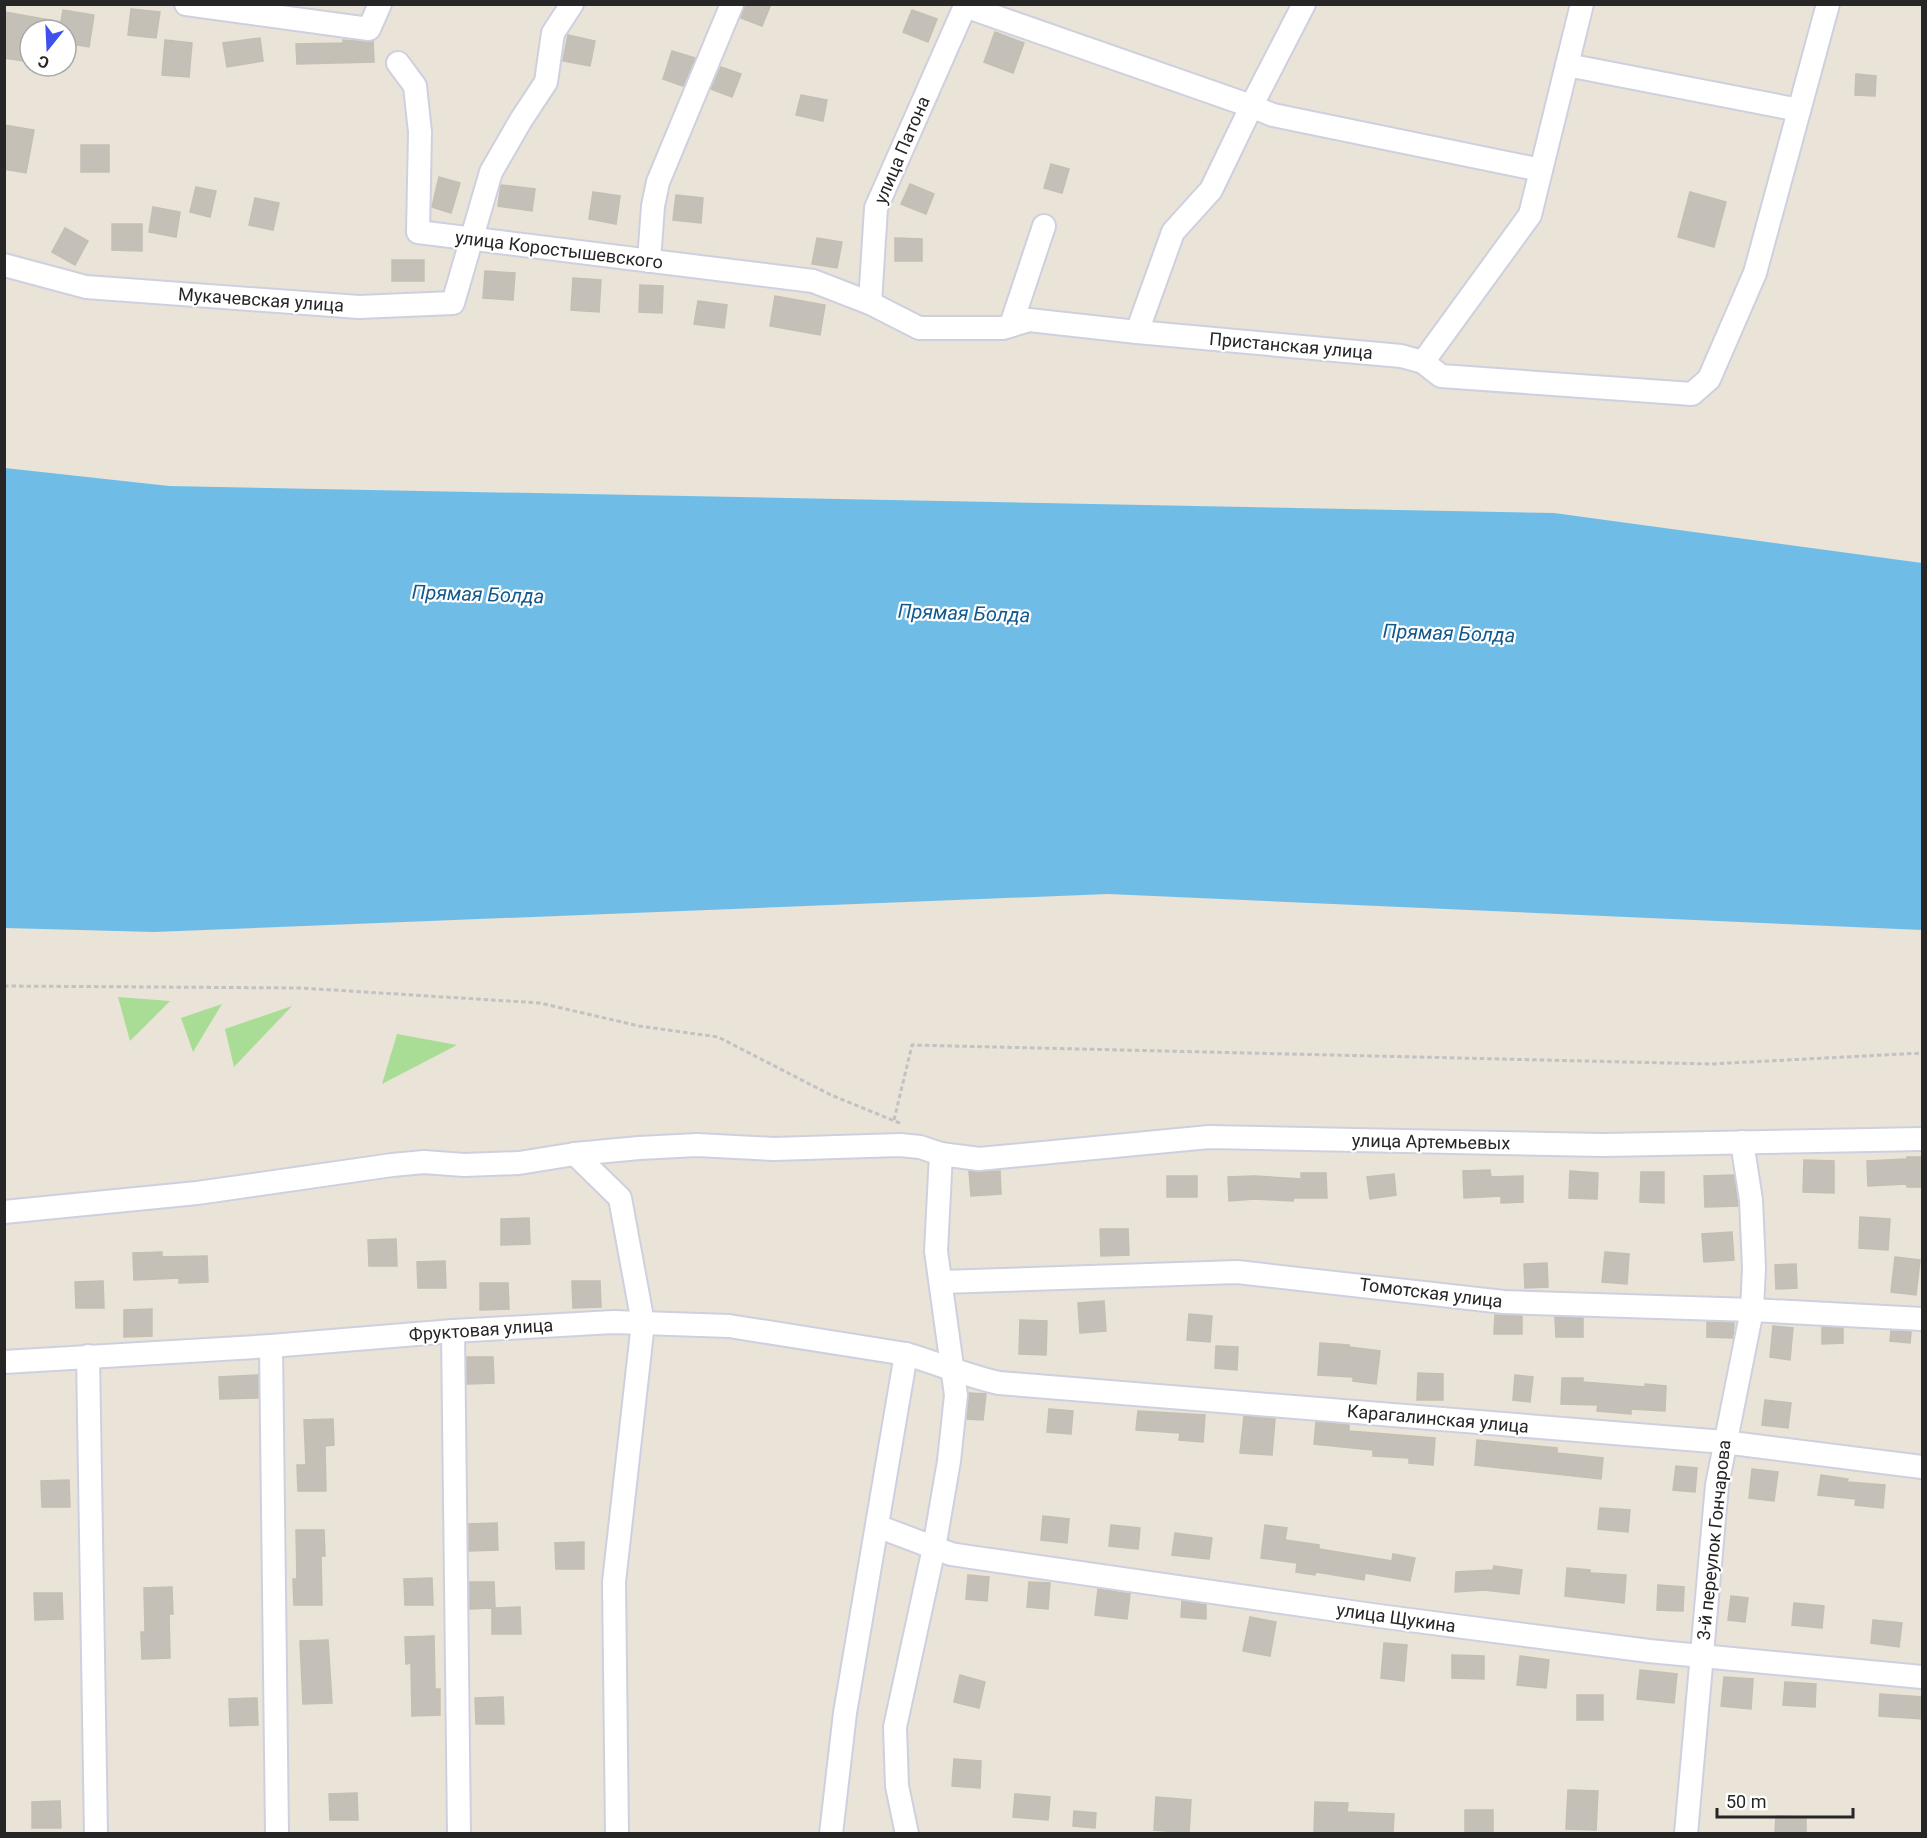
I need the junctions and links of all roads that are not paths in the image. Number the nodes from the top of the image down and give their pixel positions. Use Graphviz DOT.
graph roads {
  1 [pos="186,4"];
  2 [pos="381,4"];
  3 [pos="572,4"];
  4 [pos="732,4"];
  5 [pos="1304,4"];
  6 [pos="1582,4"];
  7 [pos="1828,4"];
  8 [pos="966,5"];
  9 [pos="398,63"];
  10 [pos="1567,65"];
  11 [pos="1251,106"];
  12 [pos="1799,110"];
  13 [pos="1541,170"];
  14 [pos="1044,226"];
  15 [pos="471,238"];
  16 [pos="649,261"];
  17 [pos="4,265"];
  18 [pos="870,303"];
  19 [pos="1011,326"];
  20 [pos="1137,332"];
  21 [pos="1423,362"];
  22 [pos="1923,1139"];
  23 [pos="1742,1142"];
  24 [pos="575,1154"];
  25 [pos="941,1154"];
  26 [pos="4,1212"];
  27 [pos="941,1282"];
  28 [pos="1752,1310"];
  29 [pos="1923,1319"];
  30 [pos="643,1323"];
  31 [pos="453,1331"];
  32 [pos="271,1346"];
  33 [pos="906,1354"];
  34 [pos="88,1356"];
  35 [pos="4,1362"];
  36 [pos="954,1370"];
  37 [pos="1724,1442"];
  38 [pos="1923,1467"];
  39 [pos="877,1526"];
  40 [pos="934,1548"];
  41 [pos="1702,1656"];
  42 [pos="1923,1677"];
  43 [pos="96,1833"];
  44 [pos="277,1833"];
  45 [pos="459,1833"];
  46 [pos="616,1833"];
  47 [pos="831,1833"];
  48 [pos="907,1833"];
  49 [pos="1686,1833"];
  1 -- 2 [label="street"];
  3 -- 15 [label="street"];
  4 -- 16 [label="street"];
  5 -- 11 [label="street"];
  6 -- 10 [label="street"];
  7 -- 12 [label="street"];
  8 -- 11 [label="street"];
  8 -- 18 [label="street, улица Патона"];
  9 -- 15 [label="street, улица Коростышевского"];
  10 -- 12 [label="street"];
  10 -- 13 [label="street"];
  11 -- 13 [label="street"];
  11 -- 20 [label="street"];
  12 -- 21 [label="street, Пристанская улица"];
  13 -- 21 [label="street"];
  14 -- 19 [label="street"];
  15 -- 16 [label="street, улица Коростышевского"];
  15 -- 17 [label="street, Мукачевская улица"];
  16 -- 18 [label="street, улица Коростышевского"];
  18 -- 19 [label="street, Пристанская улица"];
  19 -- 20 [label="street, Пристанская улица"];
  20 -- 21 [label="street, Пристанская улица"];
  22 -- 23 [label="street, улица Артемьевых"];
  23 -- 25 [label="street, улица Артемьевых"];
  23 -- 28 [label="street, 3-й переулок Гончарова"];
  24 -- 25 [label="street, улица Артемьевых"];
  24 -- 26 [label="street, улица Артемьевых"];
  24 -- 30 [label="street"];
  25 -- 27 [label="street"];
  27 -- 28 [label="street, Томотская улица"];
  27 -- 36 [label="street"];
  28 -- 29 [label="street, Томотская улица"];
  28 -- 37 [label="street, 3-й переулок Гончарова"];
  30 -- 31 [label="street, Фруктовая улица"];
  30 -- 33 [label="street, Фруктовая улица"];
  30 -- 46 [label="street"];
  31 -- 32 [label="street, Фруктовая улица"];
  31 -- 45 [label="street"];
  32 -- 34 [label="street, Фруктовая улица"];
  32 -- 44 [label="street"];
  33 -- 36 [label="street, Фруктовая улица"];
  33 -- 39 [label="street"];
  34 -- 35 [label="street, Фруктовая улица"];
  34 -- 43 [label="street"];
  36 -- 37 [label="street, Карагалинская улица"];
  36 -- 40 [label="street"];
  37 -- 38 [label="street, Карагалинская улица"];
  37 -- 41 [label="street, 3-й переулок Гончарова"];
  39 -- 40 [label="street, улица Щукина"];
  39 -- 47 [label="street"];
  40 -- 41 [label="street, улица Щукина"];
  40 -- 48 [label="street"];
  41 -- 42 [label="street, улица Щукина"];
  41 -- 49 [label="street, 3-й переулок Гончарова"];
}
